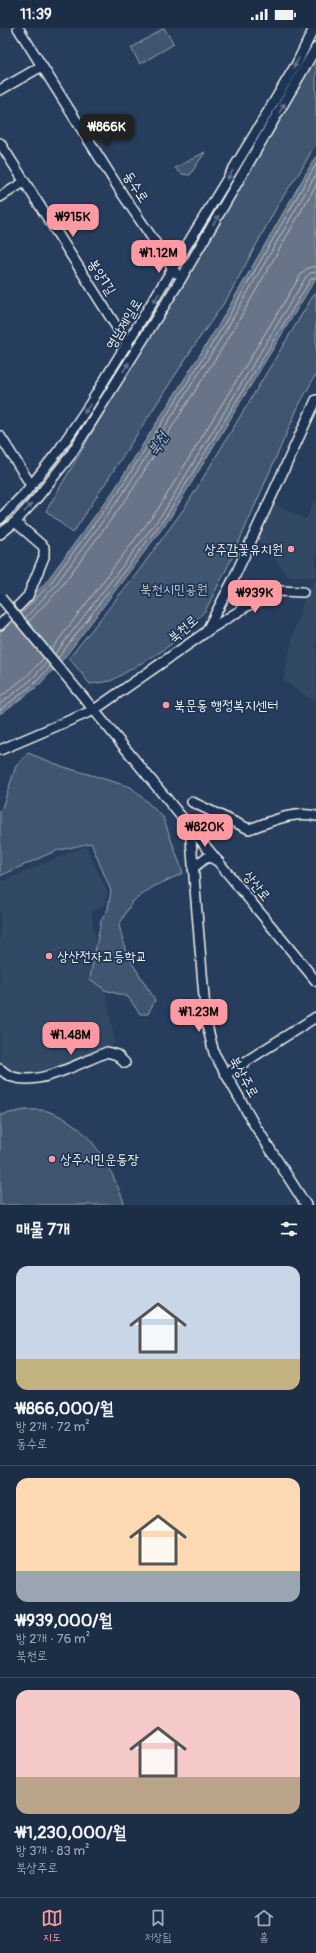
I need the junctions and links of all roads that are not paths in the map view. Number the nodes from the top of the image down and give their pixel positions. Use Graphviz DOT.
graph roads {
  1 [pos="18,28"];
  2 [pos="314,28"];
  3 [pos="316,48"];
  4 [pos="42,66"];
  5 [pos="0,90"];
  6 [pos="0,143"];
  7 [pos="24,182"];
  8 [pos="0,197"];
  9 [pos="174,270"];
  10 [pos="181,279"];
  11 [pos="128,345"];
  12 [pos="316,400"];
  13 [pos="0,436"];
  14 [pos="31,486"];
  15 [pos="3,516"];
  16 [pos="15,522"];
  17 [pos="3,532"];
  18 [pos="0,539"];
  19 [pos="303,592"];
  20 [pos="0,598"];
  21 [pos="0,625"];
  22 [pos="206,632"];
  23 [pos="94,710"];
  24 [pos="0,750"];
  25 [pos="192,802"];
  26 [pos="316,816"];
  27 [pos="190,828"];
  28 [pos="220,862"];
  29 [pos="193,868"];
  30 [pos="316,981"];
  31 [pos="316,1017"];
  32 [pos="125,1063"];
  33 [pos="0,1069"];
  34 [pos="226,1074"];
  35 [pos="306,1205"];
  1 -- 4 [label="street, 동수로"];
  2 -- 9 [label="street, 영남제일로, one-way"];
  10 -- 3 [label="street, 영남제일로, one-way"];
  4 -- 5 [label="street"];
  4 -- 9 [label="street, 동수로"];
  6 -- 7 [label="street, 봉양1길"];
  7 -- 8 [label="street"];
  7 -- 11 [label="street, 봉양1길"];
  9 -- 10 [label="street, 동수로"];
  9 -- 11 [label="street, 영남제일로, one-way"];
  16 -- 10 [label="street, 영남제일로, one-way"];
  11 -- 14 [label="street, 영남제일로, one-way"];
  12 -- 22 [label="street, 북천로"];
  13 -- 14 [label="street"];
  14 -- 15 [label="street, 영남제일로"];
  16 -- 17 [label="street, 영남제일로"];
  16 -- 21 [label="street"];
  17 -- 18 [label="street"];
  19 -- 22 [label="street"];
  20 -- 23 [label="street, 상산로, bridge"];
  22 -- 23 [label="street, 북천로"];
  23 -- 24 [label="street, 북천로"];
  23 -- 27 [label="street, 상산로"];
  25 -- 26 [label="street"];
  27 -- 28 [label="street, 상산로"];
  27 -- 29 [label="street, 북상주로"];
  28 -- 29 [label="street"];
  28 -- 30 [label="street, 상산로"];
  29 -- 34 [label="street, 북상주로"];
  31 -- 34 [label="street"];
  32 -- 33 [label="street"];
  34 -- 35 [label="street, 북상주로"];
}
